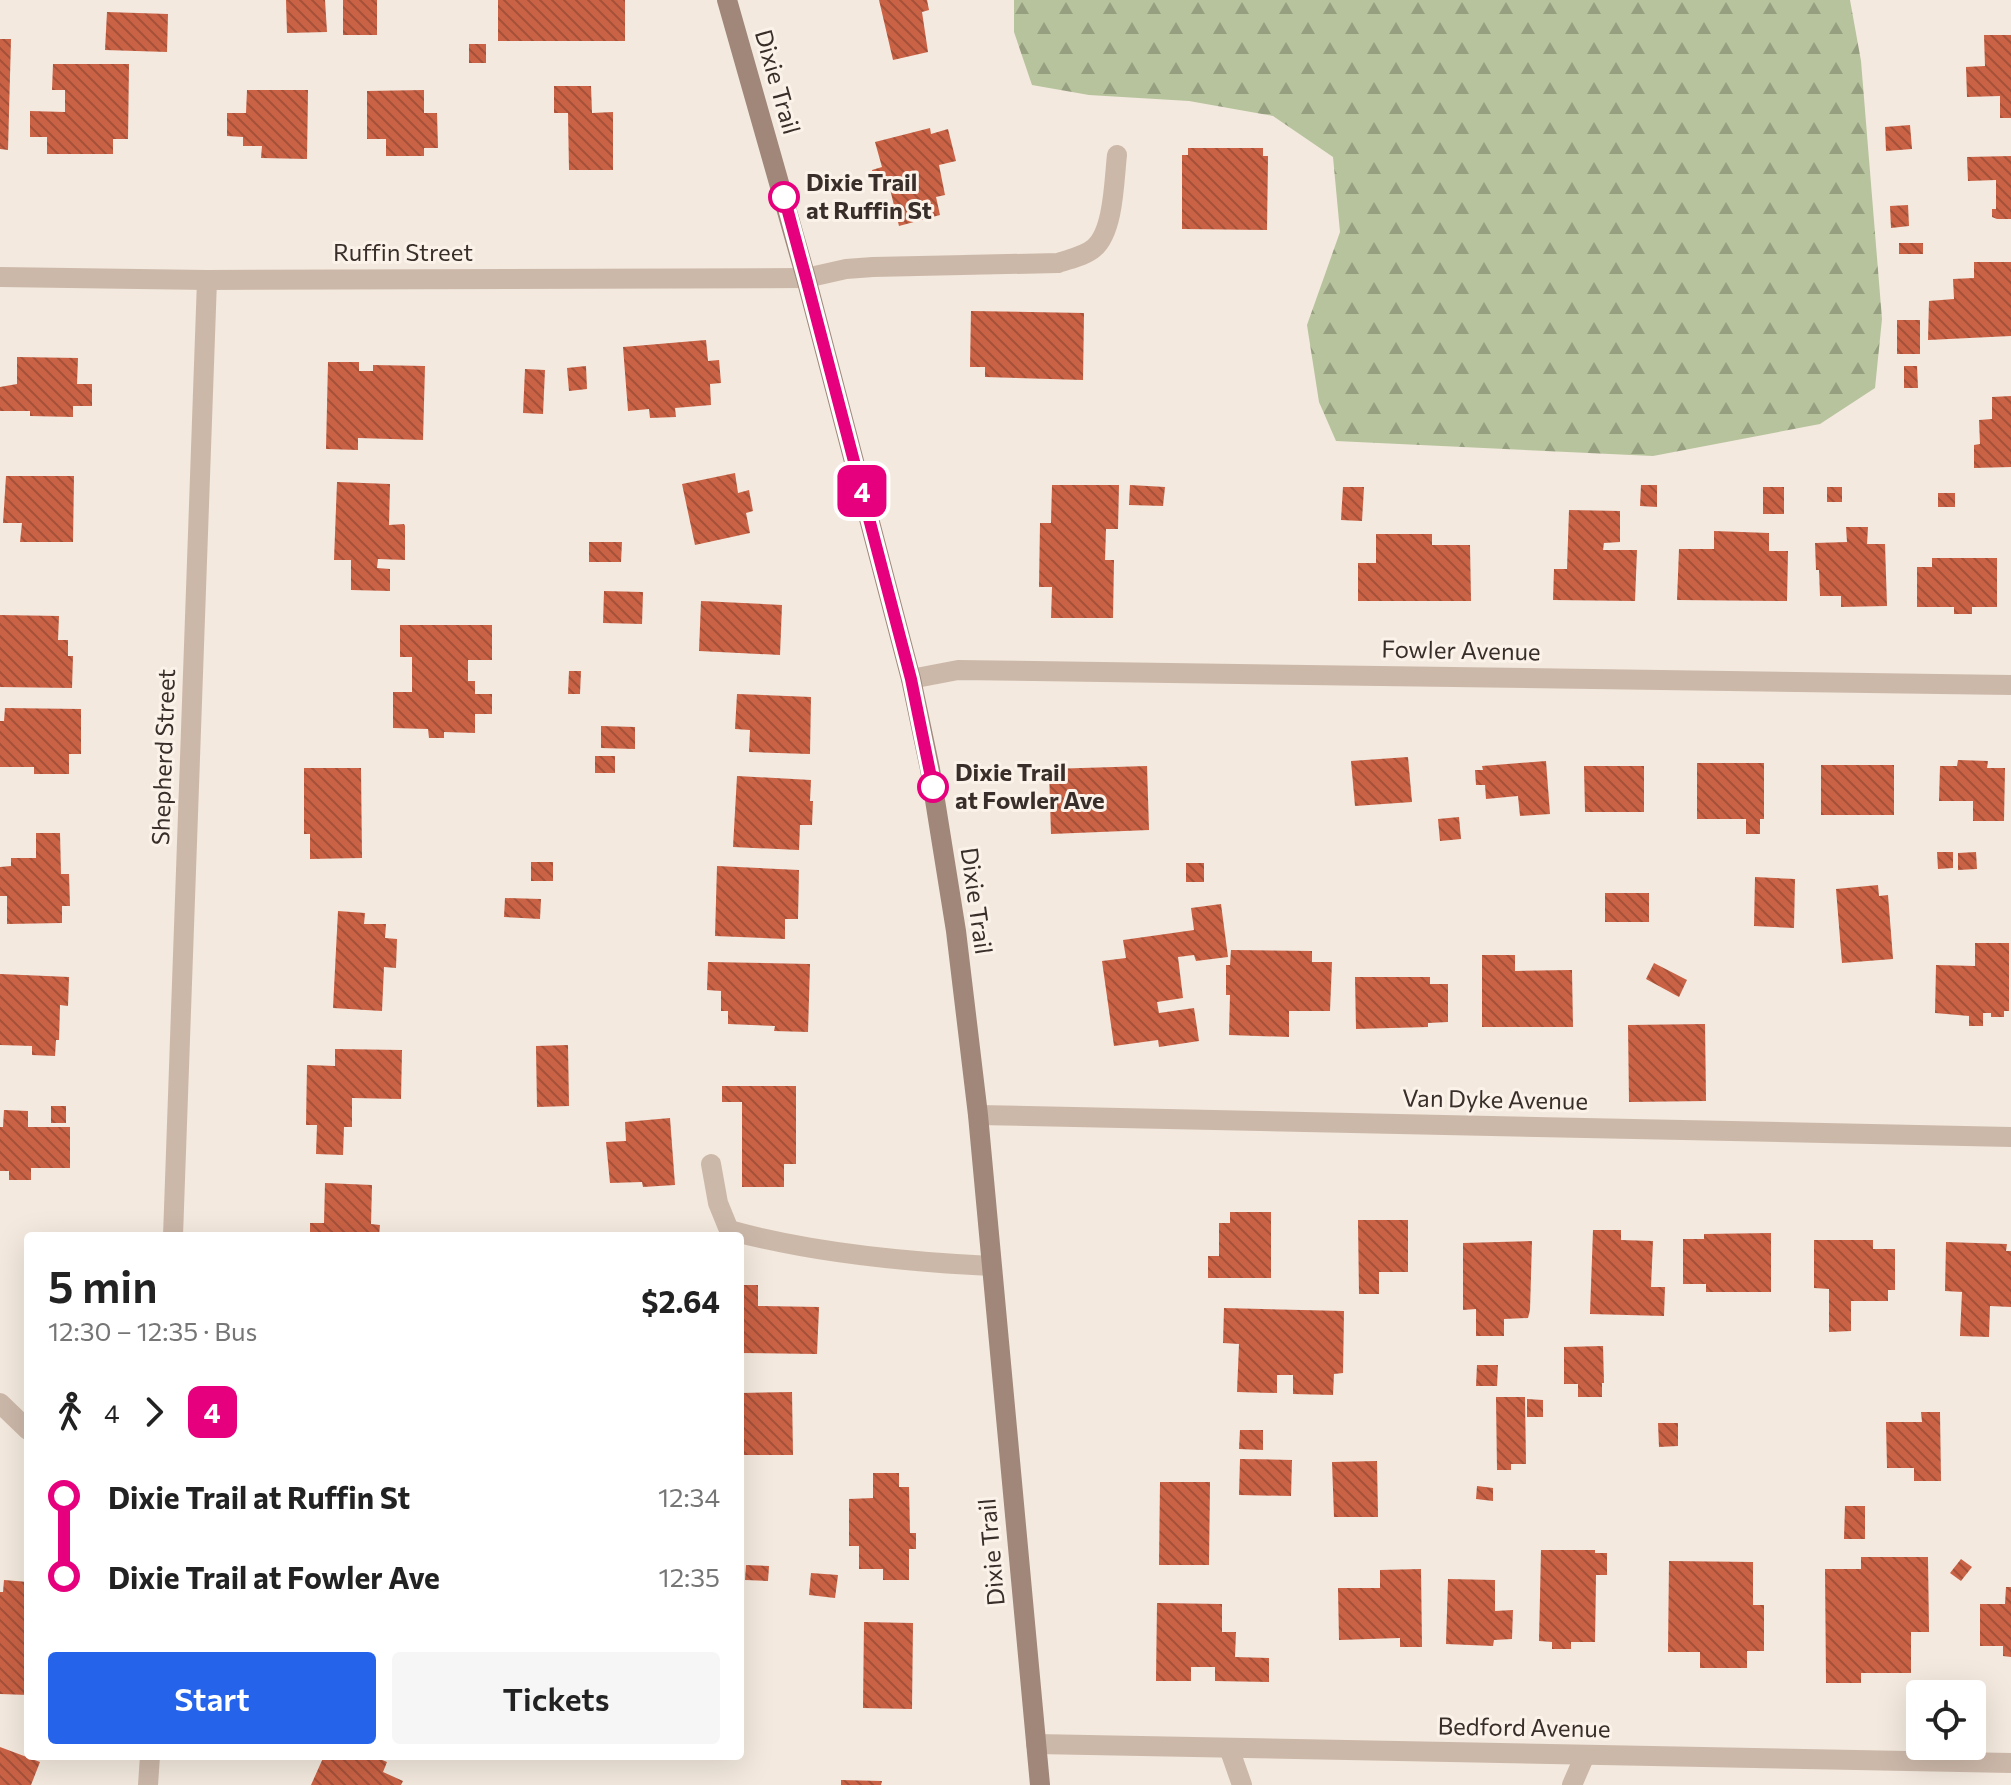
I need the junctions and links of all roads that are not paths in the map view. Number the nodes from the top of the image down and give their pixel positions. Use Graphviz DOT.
graph roads {
  1 [pos="727,0"];
  2 [pos="1117,155"];
  3 [pos="0,277"];
  4 [pos="806,278"];
  5 [pos="207,280"];
  6 [pos="911,679"];
  7 [pos="2011,685"];
  8 [pos="978,1115"];
  9 [pos="2011,1137"];
  10 [pos="711,1164"];
  11 [pos="173,1232"];
  12 [pos="736,1232"];
  13 [pos="744,1234"];
  14 [pos="991,1266"];
  15 [pos="0,1403"];
  16 [pos="24,1426"];
  17 [pos="1036,1744"];
  18 [pos="1229,1748"];
  19 [pos="1585,1755"];
  20 [pos="150,1760"];
  21 [pos="2011,1763"];
  22 [pos="148,1785"];
  23 [pos="1040,1785"];
  24 [pos="1242,1785"];
  25 [pos="1572,1785"];
  1 -- 4 [label="main road, Dixie Trail"];
  2 -- 4 [label="street, Ruffin Street"];
  3 -- 5 [label="street, Ruffin Street"];
  4 -- 5 [label="street, Ruffin Street"];
  4 -- 6 [label="main road, Dixie Trail"];
  5 -- 11 [label="street, Shepherd Street"];
  6 -- 7 [label="street, Fowler Avenue"];
  6 -- 8 [label="main road, Dixie Trail"];
  8 -- 9 [label="street, Van Dyke Avenue"];
  8 -- 14 [label="main road, Dixie Trail"];
  10 -- 12 [label="street"];
  13 -- 14 [label="street"];
  14 -- 17 [label="main road, Dixie Trail"];
  15 -- 16 [label="street"];
  17 -- 18 [label="street, Bedford Avenue"];
  17 -- 23 [label="main road, Dixie Trail"];
  18 -- 19 [label="street, Bedford Avenue"];
  18 -- 24 [label="street"];
  19 -- 21 [label="street, Bedford Avenue"];
  19 -- 25 [label="street"];
  20 -- 22 [label="street"];
}
